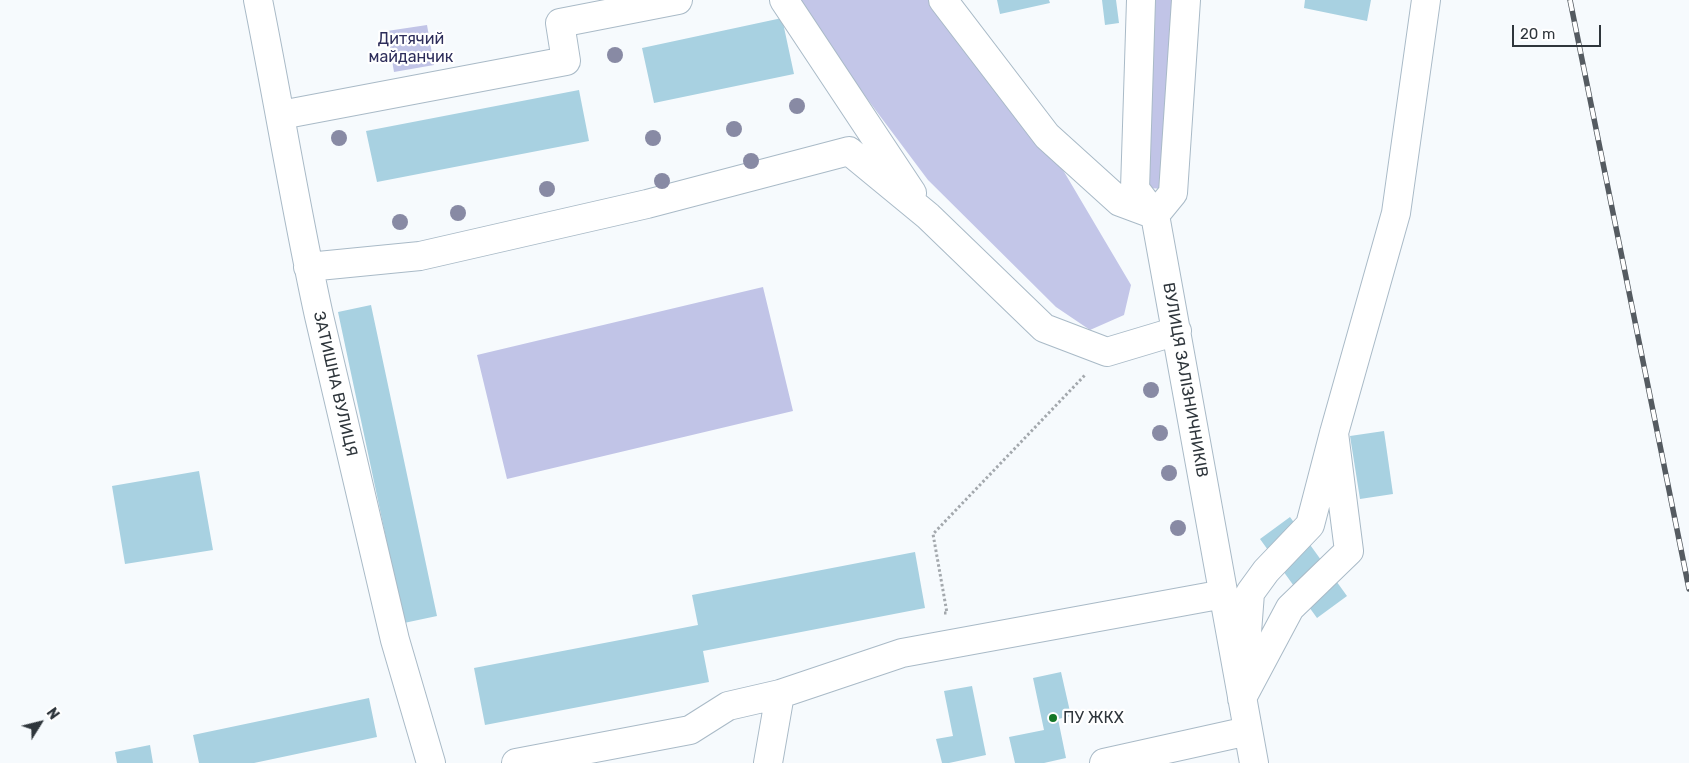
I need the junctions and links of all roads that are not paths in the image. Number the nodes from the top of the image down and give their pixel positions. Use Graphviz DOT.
graph roads {
  1 [pos="258,0"];
  2 [pos="678,0"];
  3 [pos="784,0"];
  4 [pos="942,0"];
  5 [pos="1142,0"];
  6 [pos="1186,0"];
  7 [pos="1426,0"];
  8 [pos="281,115"];
  9 [pos="1155,215"];
  10 [pos="928,216"];
  11 [pos="308,267"];
  12 [pos="1177,331"];
  13 [pos="1334,433"];
  14 [pos="1224,594"];
  15 [pos="780,694"];
  16 [pos="1242,698"];
  17 [pos="1248,732"];
  18 [pos="431,763"];
  19 [pos="516,763"];
  20 [pos="768,763"];
  21 [pos="1104,763"];
  22 [pos="1254,763"];
  1 -- 8 [label="street, ЗАТИШНА ВУЛИЦЯ"];
  2 -- 8 [label="street"];
  3 -- 10 [label="street"];
  4 -- 9 [label="street"];
  5 -- 9 [label="street"];
  6 -- 9 [label="street"];
  7 -- 13 [label="street"];
  8 -- 11 [label="street, ЗАТИШНА ВУЛИЦЯ"];
  9 -- 12 [label="street, ВУЛИЦЯ ЗАЛІЗНИЧНИКІВ"];
  10 -- 11 [label="street"];
  10 -- 12 [label="street"];
  11 -- 18 [label="street, ЗАТИШНА ВУЛИЦЯ"];
  12 -- 14 [label="street, ВУЛИЦЯ ЗАЛІЗНИЧНИКІВ"];
  13 -- 16 [label="street"];
  13 -- 16 [label="street"];
  14 -- 15 [label="street"];
  14 -- 16 [label="street, ВУЛИЦЯ ЗАЛІЗНИЧНИКІВ"];
  15 -- 19 [label="street"];
  15 -- 20 [label="street"];
  16 -- 17 [label="street, ВУЛИЦЯ ЗАЛІЗНИЧНИКІВ"];
  17 -- 21 [label="street"];
  17 -- 22 [label="street, ВУЛИЦЯ ЗАЛІЗНИЧНИКІВ"];
}
